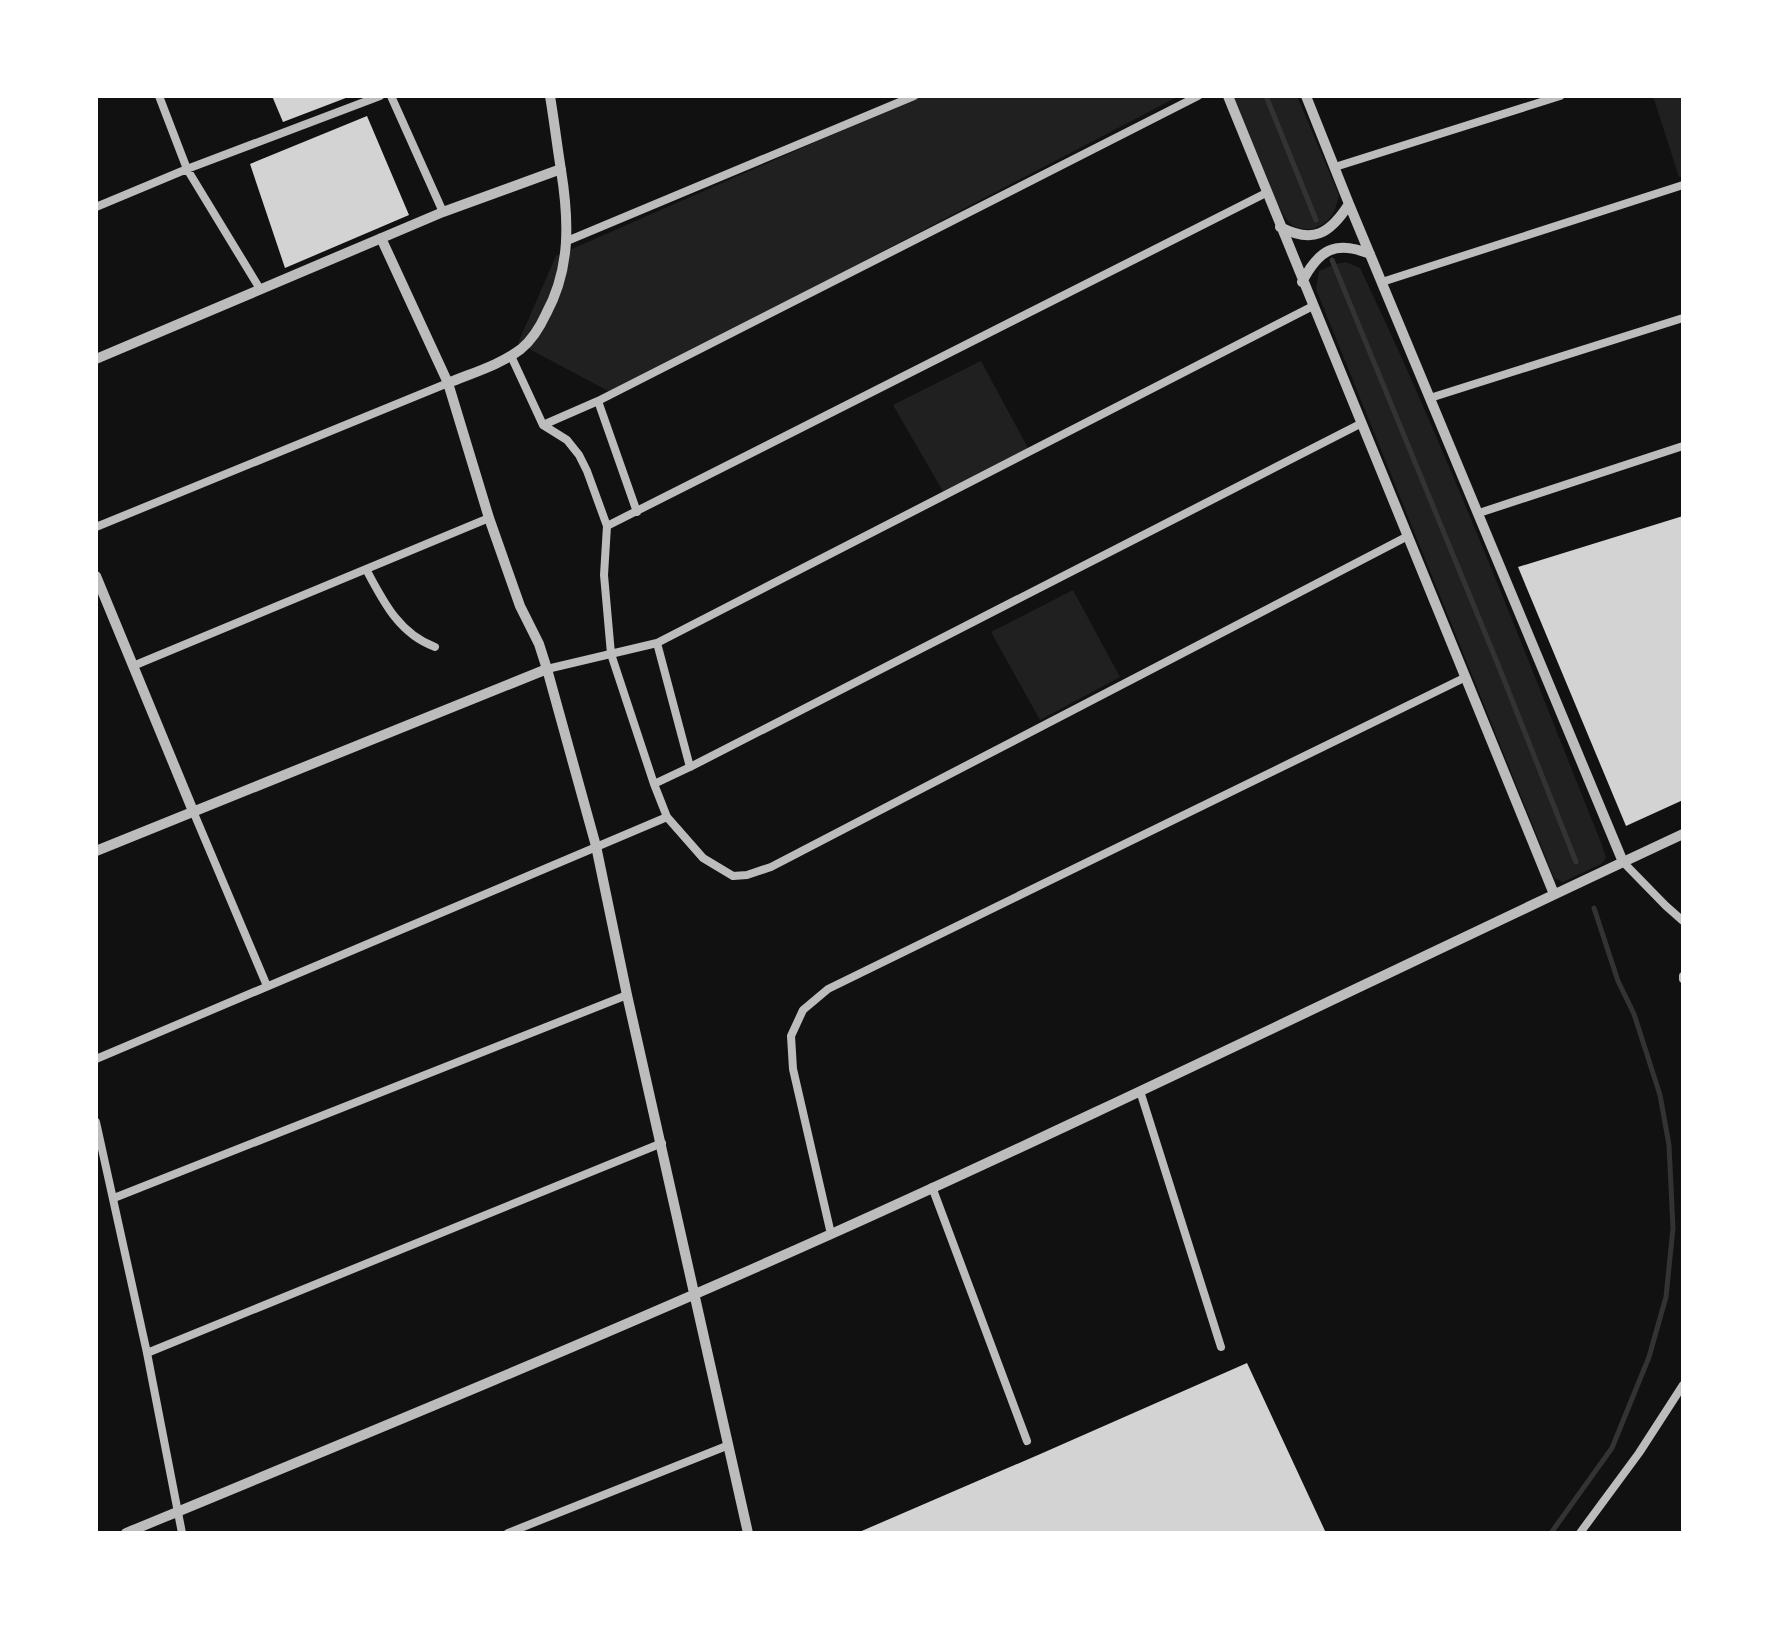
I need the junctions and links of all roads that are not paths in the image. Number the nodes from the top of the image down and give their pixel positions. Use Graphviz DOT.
graph roads {
  1 [pos="159,96"];
  2 [pos="380,96"];
  3 [pos="391,96"];
  4 [pos="550,96"];
  5 [pos="914,96"];
  6 [pos="1198,96"];
  7 [pos="1228,96"];
  8 [pos="1306,96"];
  9 [pos="1560,96"];
  10 [pos="1335,167"];
  11 [pos="187,169"];
  12 [pos="561,169"];
  13 [pos="1683,185"];
  14 [pos="1266,193"];
  15 [pos="1349,204"];
  16 [pos="96,207"];
  17 [pos="443,212"];
  18 [pos="1280,227"];
  19 [pos="381,238"];
  20 [pos="567,241"];
  21 [pos="1370,254"];
  22 [pos="1302,282"];
  23 [pos="1382,282"];
  24 [pos="260,289"];
  25 [pos="1313,306"];
  26 [pos="1683,318"];
  27 [pos="511,356"];
  28 [pos="96,359"];
  29 [pos="448,383"];
  30 [pos="1430,398"];
  31 [pos="598,401"];
  32 [pos="1362,423"];
  33 [pos="543,425"];
  34 [pos="1683,446"];
  35 [pos="637,512"];
  36 [pos="1479,513"];
  37 [pos="489,518"];
  38 [pos="607,526"];
  39 [pos="96,527"];
  40 [pos="1408,536"];
  41 [pos="366,569"];
  42 [pos="96,576"];
  43 [pos="657,643"];
  44 [pos="435,647"];
  45 [pos="611,654"];
  46 [pos="133,666"];
  47 [pos="547,669"];
  48 [pos="1466,677"];
  49 [pos="690,767"];
  50 [pos="654,784"];
  51 [pos="193,811"];
  52 [pos="667,817"];
  53 [pos="1683,834"];
  54 [pos="596,846"];
  55 [pos="96,851"];
  56 [pos="1623,862"];
  57 [pos="1554,894"];
  58 [pos="1683,921"];
  59 [pos="267,986"];
  60 [pos="627,995"];
  61 [pos="96,1059"];
  62 [pos="1140,1091"];
  63 [pos="96,1122"];
  64 [pos="662,1143"];
  65 [pos="932,1187"];
  66 [pos="114,1198"];
  67 [pos="831,1234"];
  68 [pos="695,1294"];
  69 [pos="1221,1347"];
  70 [pos="147,1353"];
  71 [pos="1683,1385"];
  72 [pos="1027,1441"];
  73 [pos="729,1445"];
  74 [pos="178,1512"];
  75 [pos="126,1533"];
  76 [pos="182,1533"];
  77 [pos="508,1533"];
  78 [pos="748,1533"];
  79 [pos="1580,1533"];
  1 -- 11 [label="street"];
  2 -- 11 [label="street"];
  3 -- 17 [label="street"];
  4 -- 12 [label="street"];
  5 -- 20 [label="street"];
  6 -- 31 [label="street"];
  7 -- 14 [label="street"];
  8 -- 10 [label="street"];
  9 -- 10 [label="street"];
  10 -- 15 [label="street"];
  11 -- 16 [label="street"];
  11 -- 24 [label="street"];
  12 -- 17 [label="street"];
  12 -- 20 [label="street"];
  13 -- 23 [label="street"];
  14 -- 18 [label="street"];
  14 -- 35 [label="street"];
  15 -- 18 [label="street"];
  15 -- 21 [label="street"];
  17 -- 19 [label="street"];
  18 -- 22 [label="street"];
  19 -- 24 [label="street"];
  19 -- 29 [label="street"];
  20 -- 27 [label="street"];
  21 -- 22 [label="street"];
  21 -- 23 [label="street"];
  22 -- 25 [label="street"];
  23 -- 30 [label="street"];
  24 -- 28 [label="street"];
  25 -- 32 [label="street"];
  25 -- 43 [label="street"];
  26 -- 30 [label="street"];
  27 -- 29 [label="street"];
  27 -- 33 [label="street"];
  29 -- 37 [label="street"];
  29 -- 39 [label="street"];
  30 -- 36 [label="street"];
  31 -- 33 [label="street"];
  31 -- 35 [label="street"];
  32 -- 40 [label="street"];
  32 -- 49 [label="street"];
  33 -- 38 [label="street"];
  34 -- 36 [label="street"];
  35 -- 38 [label="street"];
  36 -- 56 [label="street"];
  37 -- 41 [label="street"];
  37 -- 47 [label="street"];
  38 -- 45 [label="street"];
  40 -- 48 [label="street"];
  40 -- 52 [label="street"];
  41 -- 44 [label="street"];
  41 -- 46 [label="street"];
  42 -- 46 [label="street"];
  43 -- 45 [label="street"];
  43 -- 49 [label="street"];
  45 -- 47 [label="street"];
  45 -- 50 [label="street"];
  46 -- 51 [label="street"];
  47 -- 51 [label="street"];
  47 -- 54 [label="street"];
  48 -- 57 [label="street"];
  48 -- 67 [label="street"];
  49 -- 50 [label="street"];
  50 -- 52 [label="street"];
  51 -- 55 [label="street"];
  51 -- 59 [label="street"];
  52 -- 54 [label="street"];
  53 -- 56 [label="street"];
  54 -- 59 [label="street"];
  54 -- 60 [label="street"];
  56 -- 57 [label="street"];
  56 -- 58 [label="street"];
  57 -- 62 [label="street"];
  59 -- 61 [label="street"];
  60 -- 64 [label="street"];
  60 -- 66 [label="street"];
  62 -- 65 [label="street"];
  62 -- 69 [label="street"];
  63 -- 66 [label="street"];
  64 -- 68 [label="street"];
  64 -- 70 [label="street"];
  65 -- 67 [label="street"];
  65 -- 72 [label="street"];
  66 -- 70 [label="street"];
  67 -- 68 [label="street"];
  68 -- 73 [label="street"];
  68 -- 74 [label="street"];
  70 -- 74 [label="street"];
  71 -- 79 [label="street"];
  73 -- 77 [label="street"];
  73 -- 78 [label="street"];
  74 -- 75 [label="street"];
  74 -- 76 [label="street"];
}
